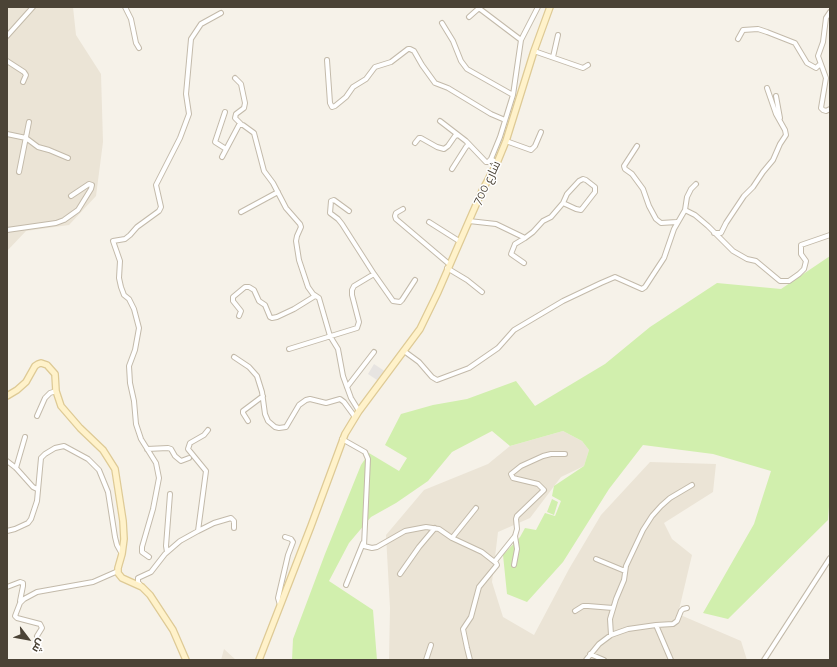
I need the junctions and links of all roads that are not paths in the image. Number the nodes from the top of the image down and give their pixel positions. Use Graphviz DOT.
graph roads {
  1 [pos="33,7"];
  2 [pos="125,7"];
  3 [pos="538,7"];
  4 [pos="550,7"];
  5 [pos="830,12"];
  6 [pos="221,14"];
  7 [pos="469,17"];
  8 [pos="442,23"];
  9 [pos="558,35"];
  10 [pos="7,36"];
  11 [pos="738,39"];
  12 [pos="521,40"];
  13 [pos="139,48"];
  14 [pos="534,51"];
  15 [pos="553,58"];
  16 [pos="327,60"];
  17 [pos="7,61"];
  18 [pos="588,65"];
  19 [pos="821,66"];
  20 [pos="235,78"];
  21 [pos="23,82"];
  22 [pos="767,88"];
  23 [pos="513,95"];
  24 [pos="776,96"];
  25 [pos="830,109"];
  26 [pos="225,112"];
  27 [pos="780,119"];
  28 [pos="505,120"];
  29 [pos="440,121"];
  30 [pos="30,122"];
  31 [pos="241,124"];
  32 [pos="541,132"];
  33 [pos="7,134"];
  34 [pos="458,135"];
  35 [pos="26,138"];
  36 [pos="506,141"];
  37 [pos="415,143"];
  38 [pos="469,144"];
  39 [pos="637,146"];
  40 [pos="226,149"];
  41 [pos="222,157"];
  42 [pos="68,158"];
  43 [pos="490,159"];
  44 [pos="497,163"];
  45 [pos="452,169"];
  46 [pos="19,172"];
  47 [pos="696,184"];
  48 [pos="278,192"];
  49 [pos="71,196"];
  50 [pos="563,203"];
  51 [pos="403,209"];
  52 [pos="685,210"];
  53 [pos="349,211"];
  54 [pos="241,212"];
  55 [pos="469,221"];
  56 [pos="429,222"];
  57 [pos="677,222"];
  58 [pos="7,230"];
  59 [pos="714,233"];
  60 [pos="830,235"];
  61 [pos="524,238"];
  62 [pos="459,241"];
  63 [pos="524,263"];
  64 [pos="448,266"];
  65 [pos="374,274"];
  66 [pos="415,280"];
  67 [pos="482,292"];
  68 [pos="316,296"];
  69 [pos="239,316"];
  70 [pos="330,336"];
  71 [pos="289,349"];
  72 [pos="404,351"];
  73 [pos="374,352"];
  74 [pos="234,358"];
  75 [pos="347,387"];
  76 [pos="56,391"];
  77 [pos="7,396"];
  78 [pos="262,396"];
  79 [pos="359,411"];
  80 [pos="37,416"];
  81 [pos="355,417"];
  82 [pos="248,421"];
  83 [pos="208,430"];
  84 [pos="25,437"];
  85 [pos="342,439"];
  86 [pos="148,449"];
  87 [pos="565,454"];
  88 [pos="189,458"];
  89 [pos="7,461"];
  90 [pos="16,468"];
  91 [pos="692,485"];
  92 [pos="37,489"];
  93 [pos="170,494"];
  94 [pos="476,508"];
  95 [pos="234,528"];
  96 [pos="435,528"];
  97 [pos="7,531"];
  98 [pos="198,531"];
  99 [pos="515,536"];
  100 [pos="285,537"];
  101 [pos="452,538"];
  102 [pos="364,543"];
  103 [pos="167,552"];
  104 [pos="122,554"];
  105 [pos="149,557"];
  106 [pos="830,558"];
  107 [pos="596,559"];
  108 [pos="495,561"];
  109 [pos="514,565"];
  110 [pos="118,571"];
  111 [pos="625,571"];
  112 [pos="400,574"];
  113 [pos="346,585"];
  114 [pos="7,587"];
  115 [pos="142,587"];
  116 [pos="20,603"];
  117 [pos="280,604"];
  118 [pos="613,608"];
  119 [pos="687,608"];
  120 [pos="575,611"];
  121 [pos="656,625"];
  122 [pos="37,636"];
  123 [pos="611,636"];
  124 [pos="431,645"];
  125 [pos="590,654"];
  126 [pos="186,660"];
  127 [pos="259,660"];
  128 [pos="426,660"];
  129 [pos="470,660"];
  130 [pos="586,660"];
  131 [pos="604,660"];
  132 [pos="671,660"];
  133 [pos="764,660"];
  1 -- 10 [label="street"];
  2 -- 13 [label="street"];
  3 -- 12 [label="street"];
  4 -- 14 [label="main road, شارع 700"];
  5 -- 19 [label="street"];
  6 -- 86 [label="street"];
  7 -- 12 [label="street"];
  8 -- 23 [label="street"];
  9 -- 15 [label="street"];
  11 -- 19 [label="street"];
  12 -- 23 [label="street"];
  14 -- 15 [label="street"];
  14 -- 36 [label="main road, شارع 700"];
  15 -- 18 [label="street"];
  16 -- 28 [label="street"];
  17 -- 21 [label="street"];
  19 -- 25 [label="street"];
  20 -- 31 [label="street"];
  22 -- 27 [label="street"];
  23 -- 28 [label="street"];
  24 -- 27 [label="street"];
  26 -- 40 [label="street"];
  27 -- 59 [label="street"];
  28 -- 43 [label="street"];
  29 -- 34 [label="street"];
  30 -- 35 [label="street"];
  31 -- 40 [label="street"];
  31 -- 48 [label="street"];
  32 -- 36 [label="street"];
  33 -- 35 [label="street"];
  34 -- 37 [label="street"];
  34 -- 38 [label="street"];
  35 -- 42 [label="street"];
  35 -- 46 [label="street"];
  36 -- 44 [label="main road, شارع 700"];
  38 -- 43 [label="street"];
  38 -- 45 [label="street"];
  39 -- 57 [label="street"];
  40 -- 41 [label="street"];
  43 -- 44 [label="street"];
  44 -- 55 [label="main road, شارع 700"];
  47 -- 52 [label="street"];
  48 -- 54 [label="street"];
  48 -- 68 [label="street"];
  49 -- 58 [label="street"];
  50 -- 50 [label="street"];
  50 -- 61 [label="street"];
  51 -- 64 [label="street"];
  52 -- 57 [label="street"];
  52 -- 59 [label="street"];
  53 -- 65 [label="street"];
  55 -- 61 [label="street"];
  55 -- 62 [label="main road, شارع 700"];
  56 -- 62 [label="street"];
  57 -- 72 [label="street"];
  59 -- 60 [label="street"];
  61 -- 63 [label="street"];
  62 -- 64 [label="main road, شارع 700"];
  64 -- 67 [label="street"];
  64 -- 72 [label="main road, شارع 700"];
  65 -- 66 [label="street"];
  65 -- 70 [label="street"];
  68 -- 69 [label="street"];
  68 -- 70 [label="street"];
  70 -- 71 [label="street"];
  70 -- 75 [label="street"];
  72 -- 79 [label="main road, شارع 700"];
  73 -- 75 [label="street"];
  74 -- 78 [label="street"];
  75 -- 79 [label="street"];
  76 -- 77 [label="main road"];
  76 -- 80 [label="street"];
  76 -- 104 [label="main road"];
  78 -- 81 [label="street"];
  78 -- 82 [label="street"];
  79 -- 81 [label="main road, شارع 700"];
  81 -- 85 [label="main road, شارع 700"];
  83 -- 98 [label="street"];
  84 -- 90 [label="street"];
  85 -- 102 [label="street"];
  85 -- 117 [label="main road, شارع 700"];
  86 -- 88 [label="street"];
  86 -- 105 [label="street"];
  87 -- 99 [label="street"];
  89 -- 90 [label="street"];
  90 -- 92 [label="street"];
  91 -- 111 [label="street"];
  92 -- 97 [label="street"];
  92 -- 104 [label="street"];
  93 -- 103 [label="street"];
  94 -- 101 [label="street"];
  95 -- 98 [label="street"];
  96 -- 101 [label="street"];
  96 -- 102 [label="street"];
  96 -- 112 [label="street"];
  98 -- 103 [label="street"];
  99 -- 108 [label="street"];
  99 -- 109 [label="street"];
  100 -- 117 [label="street"];
  101 -- 108 [label="street"];
  102 -- 113 [label="street"];
  103 -- 115 [label="street"];
  104 -- 110 [label="main road"];
  106 -- 133 [label="street"];
  107 -- 111 [label="street"];
  108 -- 129 [label="street"];
  110 -- 115 [label="main road"];
  110 -- 116 [label="street"];
  111 -- 118 [label="street"];
  114 -- 116 [label="street"];
  115 -- 126 [label="main road"];
  116 -- 122 [label="street"];
  117 -- 127 [label="main road, شارع 700"];
  118 -- 120 [label="street"];
  118 -- 123 [label="street"];
  119 -- 121 [label="street"];
  121 -- 123 [label="street"];
  121 -- 132 [label="street"];
  123 -- 125 [label="street"];
  124 -- 128 [label="street"];
  125 -- 130 [label="street"];
  125 -- 131 [label="street"];
}
